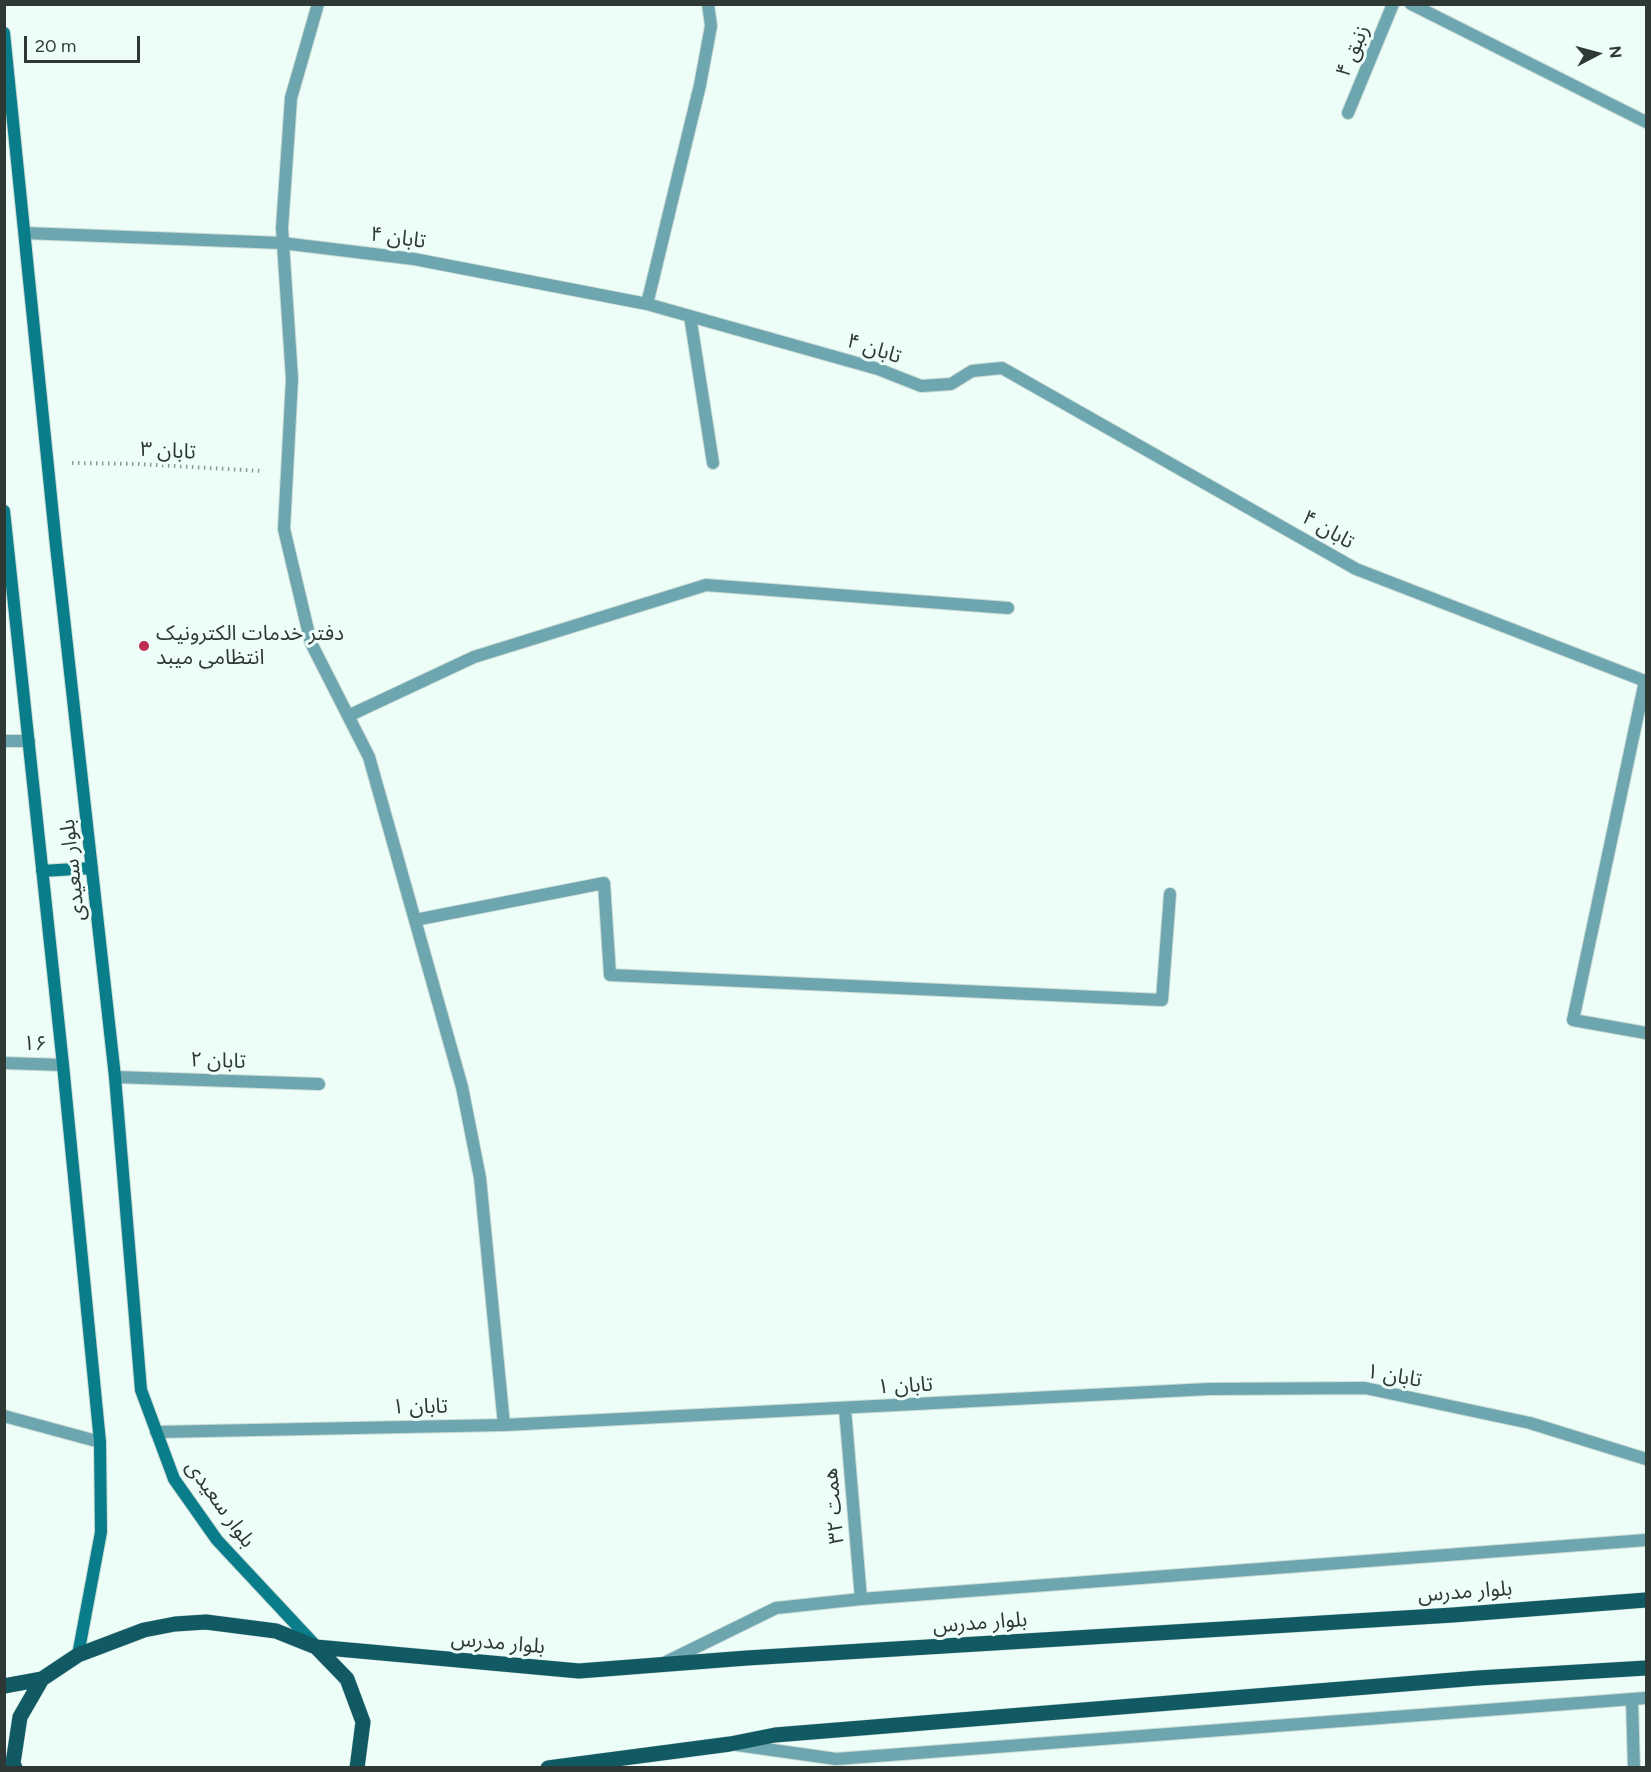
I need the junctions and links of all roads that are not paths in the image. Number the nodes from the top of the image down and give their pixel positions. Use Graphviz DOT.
graph roads {
  1 [pos="318,4"];
  2 [pos="708,4"];
  3 [pos="1394,4"];
  4 [pos="1411,4"];
  5 [pos="4,33"];
  6 [pos="1348,113"];
  7 [pos="1647,122"];
  8 [pos="25,233"];
  9 [pos="282,243"];
  10 [pos="647,304"];
  11 [pos="690,316"];
  12 [pos="713,463"];
  13 [pos="4,511"];
  14 [pos="1008,608"];
  15 [pos="348,716"];
  16 [pos="4,741"];
  17 [pos="29,741"];
  18 [pos="92,868"];
  19 [pos="42,871"];
  20 [pos="1170,894"];
  21 [pos="415,920"];
  22 [pos="1647,1033"];
  23 [pos="4,1063"];
  24 [pos="63,1065"];
  25 [pos="115,1077"];
  26 [pos="319,1084"];
  27 [pos="845,1409"];
  28 [pos="4,1416"];
  29 [pos="504,1425"];
  30 [pos="156,1432"];
  31 [pos="100,1442"];
  32 [pos="1647,1459"];
  33 [pos="1647,1540"];
  34 [pos="861,1599"];
  35 [pos="1647,1600"];
  36 [pos="316,1647"];
  37 [pos="78,1654"];
  38 [pos="659,1665"];
  39 [pos="1647,1668"];
  40 [pos="42,1679"];
  41 [pos="4,1686"];
  42 [pos="1647,1698"];
  43 [pos="1632,1700"];
  44 [pos="730,1744"];
  45 [pos="15,1767"];
  46 [pos="357,1767"];
  47 [pos="548,1767"];
  48 [pos="1634,1767"];
  1 -- 9 [label="street"];
  2 -- 10 [label="street"];
  3 -- 6 [label="street, زنبق ۴"];
  4 -- 7 [label="street"];
  5 -- 8 [label="main road, بلوار سعیدی"];
  8 -- 9 [label="street, تابان ۴"];
  8 -- 18 [label="main road, بلوار سعیدی"];
  9 -- 10 [label="street, تابان ۴"];
  9 -- 15 [label="street"];
  10 -- 11 [label="street, تابان ۴"];
  11 -- 12 [label="street"];
  11 -- 22 [label="street, تابان ۴"];
  13 -- 17 [label="main road, بلوار سعیدی"];
  14 -- 15 [label="street"];
  15 -- 21 [label="street"];
  16 -- 17 [label="street"];
  17 -- 19 [label="main road, بلوار سعیدی"];
  18 -- 19 [label="main road"];
  18 -- 25 [label="main road, بلوار سعیدی"];
  19 -- 24 [label="main road, بلوار سعیدی"];
  20 -- 21 [label="street"];
  21 -- 29 [label="street"];
  23 -- 24 [label="street, ۱۶"];
  24 -- 31 [label="main road, بلوار سعیدی"];
  25 -- 26 [label="street, تابان ۲"];
  25 -- 30 [label="main road, بلوار سعیدی"];
  27 -- 29 [label="street, تابان ۱"];
  27 -- 32 [label="street, تابان ۱"];
  27 -- 34 [label="street, همت ۳۲"];
  28 -- 31 [label="street"];
  29 -- 30 [label="street, تابان ۱"];
  30 -- 36 [label="main road, بلوار سعیدی"];
  31 -- 37 [label="main road, بلوار سعیدی"];
  33 -- 34 [label="street"];
  34 -- 38 [label="street"];
  35 -- 38 [label="main road, بلوار مدرس"];
  36 -- 37 [label="main road"];
  36 -- 38 [label="main road, بلوار مدرس"];
  36 -- 46 [label="main road"];
  37 -- 40 [label="main road"];
  39 -- 44 [label="main road"];
  40 -- 41 [label="main road"];
  40 -- 45 [label="main road"];
  42 -- 43 [label="street"];
  43 -- 44 [label="street"];
  43 -- 48 [label="street"];
  44 -- 47 [label="main road"];
}
